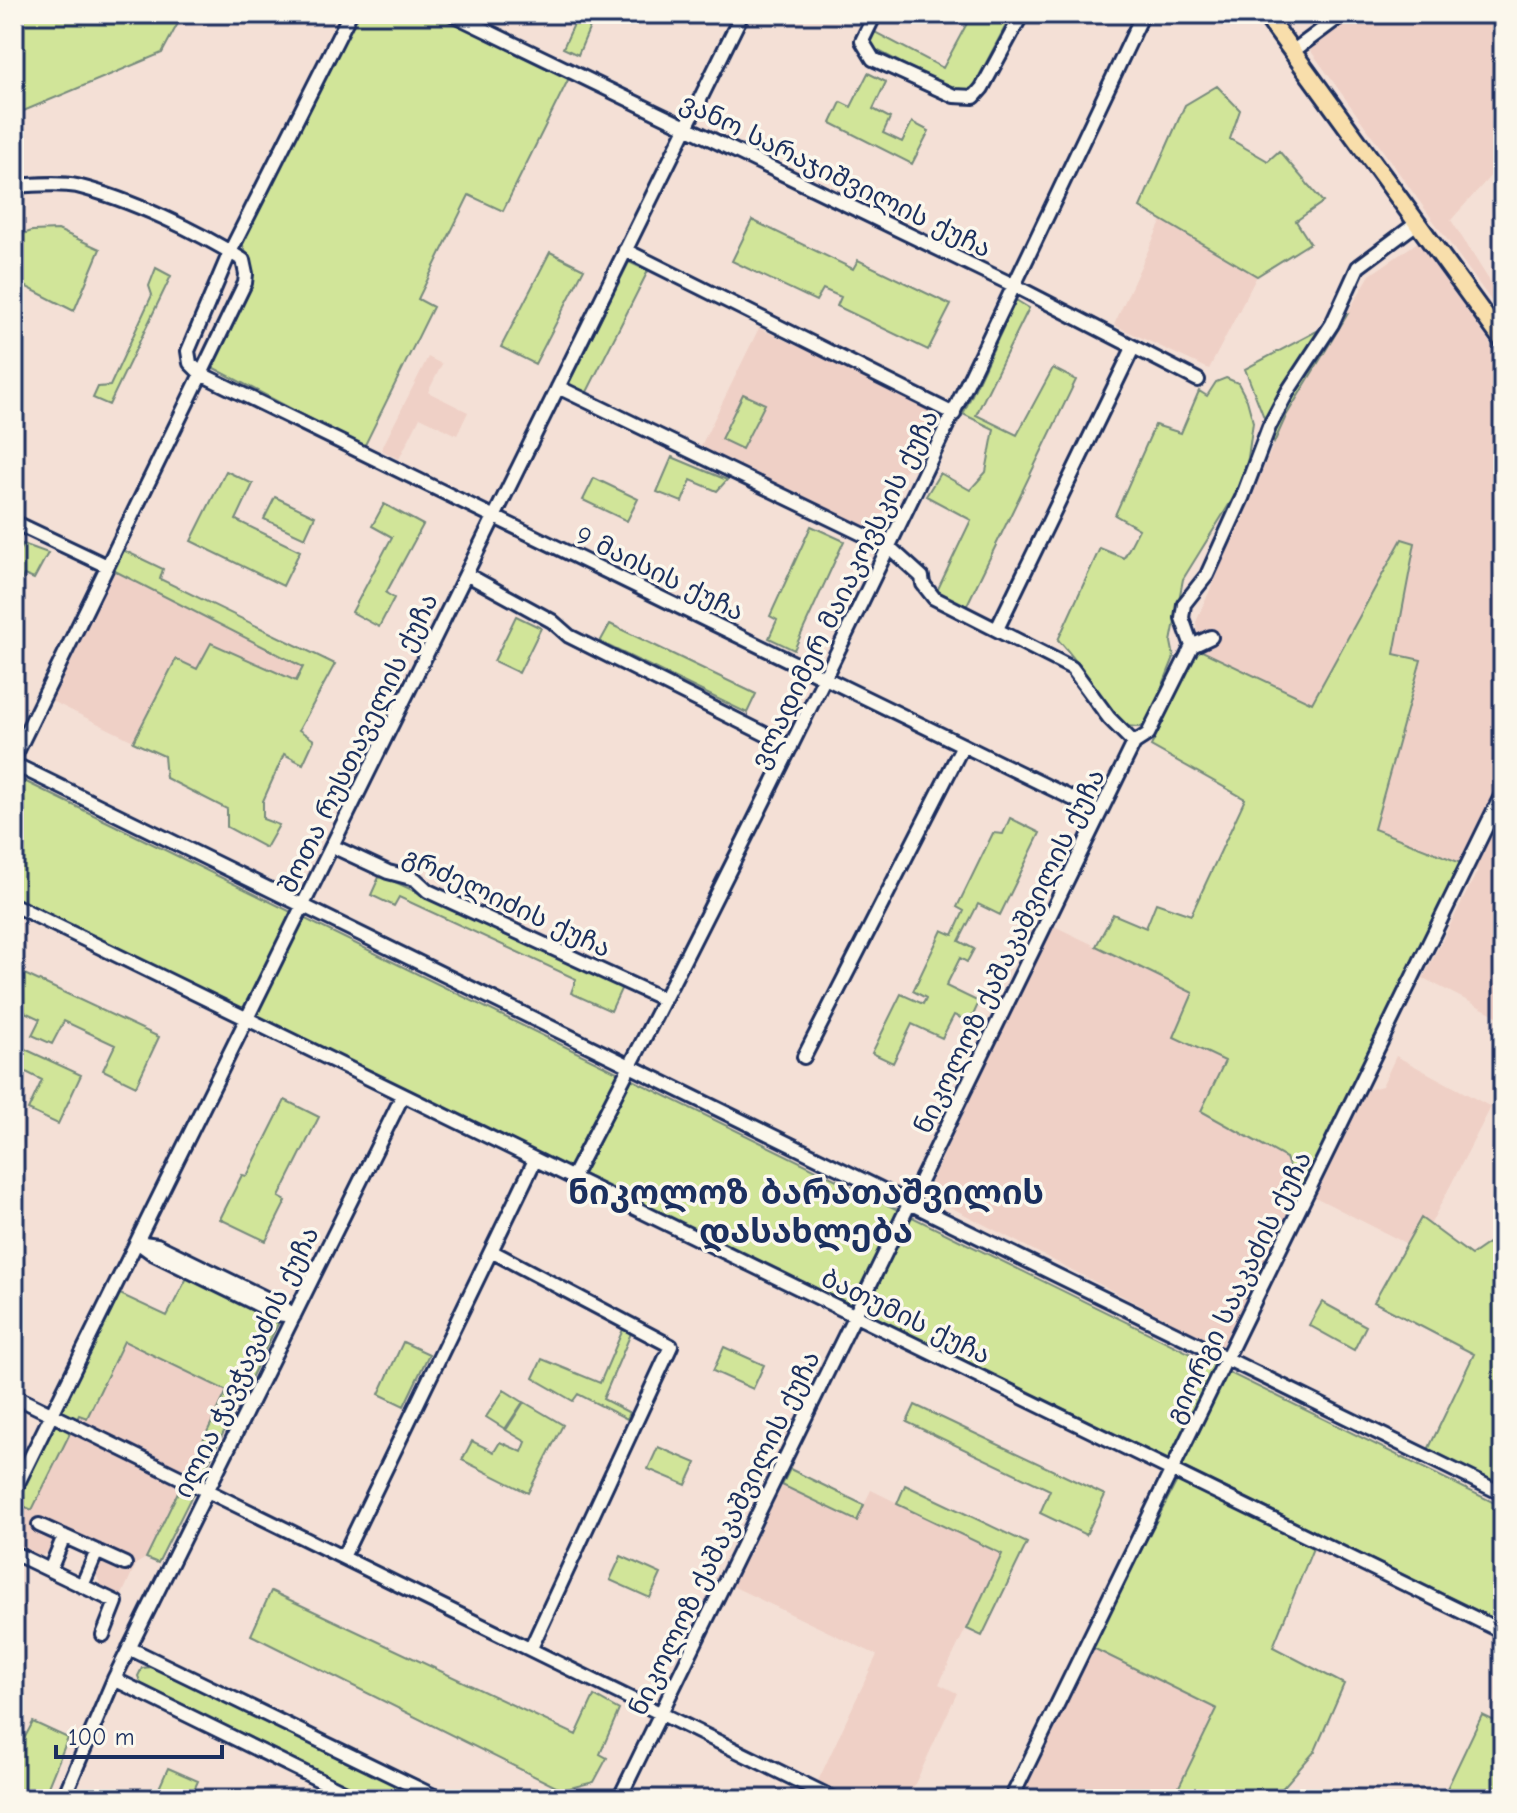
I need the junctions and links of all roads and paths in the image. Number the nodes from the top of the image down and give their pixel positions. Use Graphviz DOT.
graph roads {
  1 [pos="350,14"];
  2 [pos="452,14"];
  3 [pos="742,14"];
  4 [pos="875,14"];
  5 [pos="1022,14"];
  6 [pos="1143,14"];
  7 [pos="1265,14"];
  8 [pos="1343,14"];
  9 [pos="1292,52"];
  10 [pos="686,128"];
  11 [pos="14,186"];
  12 [pos="1417,223"];
  13 [pos="625,250"];
  14 [pos="230,252"];
  15 [pos="1015,286"];
  16 [pos="1503,341"];
  17 [pos="1133,348"];
  18 [pos="201,374"];
  19 [pos="1198,380"];
  20 [pos="558,387"];
  21 [pos="954,414"];
  22 [pos="494,517"];
  23 [pos="14,522"];
  24 [pos="889,547"];
  25 [pos="107,566"];
  26 [pos="466,574"];
  27 [pos="997,629"];
  28 [pos="1211,637"];
  29 [pos="1192,646"];
  30 [pos="825,678"];
  31 [pos="1134,743"];
  32 [pos="963,745"];
  33 [pos="791,747"];
  34 [pos="14,761"];
  35 [pos="1503,792"];
  36 [pos="1100,812"];
  37 [pos="332,846"];
  38 [pos="14,905"];
  39 [pos="302,905"];
  40 [pos="663,999"];
  41 [pos="247,1019"];
  42 [pos="804,1057"];
  43 [pos="630,1066"];
  44 [pos="403,1095"];
  45 [pos="535,1160"];
  46 [pos="572,1178"];
  47 [pos="911,1204"];
  48 [pos="137,1242"];
  49 [pos="491,1251"];
  50 [pos="294,1316"];
  51 [pos="855,1316"];
  52 [pos="1227,1359"];
  53 [pos="14,1396"];
  54 [pos="52,1415"];
  55 [pos="1173,1471"];
  56 [pos="207,1490"];
  57 [pos="14,1491"];
  58 [pos="1503,1494"];
  59 [pos="39,1525"];
  60 [pos="64,1536"];
  61 [pos="97,1551"];
  62 [pos="14,1553"];
  63 [pos="343,1557"];
  64 [pos="125,1564"];
  65 [pos="50,1570"];
  66 [pos="82,1586"];
  67 [pos="1503,1632"];
  68 [pos="103,1635"];
  69 [pos="129,1648"];
  70 [pos="531,1648"];
  71 [pos="114,1679"];
  72 [pos="661,1712"];
  73 [pos="63,1799"];
  74 [pos="358,1799"];
  75 [pos="440,1799"];
  76 [pos="619,1799"];
  77 [pos="835,1799"];
  78 [pos="1011,1799"];
  1 -- 14 [label="street"];
  2 -- 10 [label="street, ვანო სარაჯიშვილის ქუჩა"];
  3 -- 10 [label="street, შოთა რუსთაველის ქუჩა"];
  4 -- 5 [label="street"];
  6 -- 15 [label="street, ვლადიმერ მაიაკოვსკის ქუჩა"];
  7 -- 9 [label="main road"];
  8 -- 9 [label="street"];
  9 -- 12 [label="main road"];
  10 -- 13 [label="street, შოთა რუსთაველის ქუჩა"];
  10 -- 15 [label="street, ვანო სარაჯიშვილის ქუჩა"];
  11 -- 14 [label="street"];
  12 -- 16 [label="main road"];
  12 -- 29 [label="street"];
  13 -- 20 [label="street, შოთა რუსთაველის ქუჩა"];
  13 -- 21 [label="street"];
  14 -- 18 [label="street"];
  14 -- 18 [label="street"];
  15 -- 17 [label="street, ვანო სარაჯიშვილის ქუჩა"];
  15 -- 21 [label="street, ვლადიმერ მაიაკოვსკის ქუჩა"];
  17 -- 19 [label="street, ვანო სარაჯიშვილის ქუჩა"];
  17 -- 27 [label="street"];
  18 -- 22 [label="street, 9 მაისის ქუჩა"];
  18 -- 25 [label="street"];
  20 -- 22 [label="street, შოთა რუსთაველის ქუჩა"];
  20 -- 24 [label="street"];
  21 -- 24 [label="street, ვლადიმერ მაიაკოვსკის ქუჩა"];
  22 -- 26 [label="street, შოთა რუსთაველის ქუჩა"];
  22 -- 30 [label="street, 9 მაისის ქუჩა"];
  23 -- 25 [label="street"];
  24 -- 27 [label="street"];
  24 -- 30 [label="street, ვლადიმერ მაიაკოვსკის ქუჩა"];
  25 -- 34 [label="street"];
  26 -- 33 [label="street"];
  26 -- 37 [label="street, შოთა რუსთაველის ქუჩა"];
  27 -- 31 [label="street"];
  28 -- 29 [label="street"];
  29 -- 31 [label="street, ნიკოლოზ ქაშაკაშვილის ქუჩა"];
  30 -- 32 [label="street, 9 მაისის ქუჩა"];
  30 -- 33 [label="street, ვლადიმერ მაიაკოვსკის ქუჩა"];
  31 -- 36 [label="street, ნიკოლოზ ქაშაკაშვილის ქუჩა"];
  32 -- 36 [label="street, 9 მაისის ქუჩა"];
  32 -- 42 [label="street"];
  33 -- 40 [label="street, ვლადიმერ მაიაკოვსკის ქუჩა"];
  34 -- 39 [label="street"];
  35 -- 52 [label="street, გიორგი სააკაძის ქუჩა"];
  36 -- 47 [label="street, ნიკოლოზ ქაშაკაშვილის ქუჩა"];
  37 -- 39 [label="street, შოთა რუსთაველის ქუჩა"];
  37 -- 40 [label="street, გრძელიძის ქუჩა"];
  38 -- 41 [label="street, ბათუმის ქუჩა"];
  39 -- 41 [label="street, შოთა რუსთაველის ქუჩა"];
  39 -- 43 [label="street"];
  40 -- 43 [label="street, ვლადიმერ მაიაკოვსკის ქუჩა"];
  41 -- 44 [label="street, ბათუმის ქუჩა"];
  41 -- 48 [label="street, შოთა რუსთაველის ქუჩა"];
  43 -- 46 [label="street, ვლადიმერ მაიაკოვსკის ქუჩა"];
  43 -- 47 [label="street"];
  44 -- 45 [label="street, ბათუმის ქუჩა"];
  44 -- 50 [label="street, ილია ჭავჭავაძის ქუჩა"];
  45 -- 46 [label="street, ბათუმის ქუჩა"];
  45 -- 49 [label="street"];
  46 -- 51 [label="street, ბათუმის ქუჩა"];
  47 -- 51 [label="street, ნიკოლოზ ქაშაკაშვილის ქუჩა"];
  47 -- 52 [label="street"];
  48 -- 50 [label="street"];
  48 -- 54 [label="street, შოთა რუსთაველის ქუჩა"];
  49 -- 63 [label="street"];
  49 -- 70 [label="street"];
  50 -- 56 [label="street, ილია ჭავჭავაძის ქუჩა"];
  51 -- 55 [label="street, ბათუმის ქუჩა"];
  51 -- 72 [label="street, ნიკოლოზ ქაშაკაშვილის ქუჩა"];
  52 -- 55 [label="street, გიორგი სააკაძის ქუჩა"];
  52 -- 58 [label="street"];
  53 -- 54 [label="street"];
  54 -- 56 [label="street"];
  54 -- 57 [label="street, შოთა რუსთაველის ქუჩა"];
  55 -- 67 [label="street, ბათუმის ქუჩა"];
  55 -- 78 [label="street, გიორგი სააკაძის ქუჩა"];
  56 -- 63 [label="street"];
  56 -- 69 [label="street, ილია ჭავჭავაძის ქუჩა"];
  59 -- 60 [label="street"];
  60 -- 61 [label="street"];
  60 -- 65 [label="street"];
  61 -- 64 [label="street"];
  61 -- 66 [label="street"];
  62 -- 65 [label="street"];
  63 -- 70 [label="street"];
  65 -- 66 [label="street"];
  66 -- 68 [label="street"];
  69 -- 71 [label="street, ილია ჭავჭავაძის ქუჩა"];
  69 -- 75 [label="street"];
  70 -- 72 [label="street"];
  71 -- 73 [label="street, ილია ჭავჭავაძის ქუჩა"];
  71 -- 74 [label="street"];
  72 -- 76 [label="street, ნიკოლოზ ქაშაკაშვილის ქუჩა"];
  72 -- 77 [label="street"];
}
